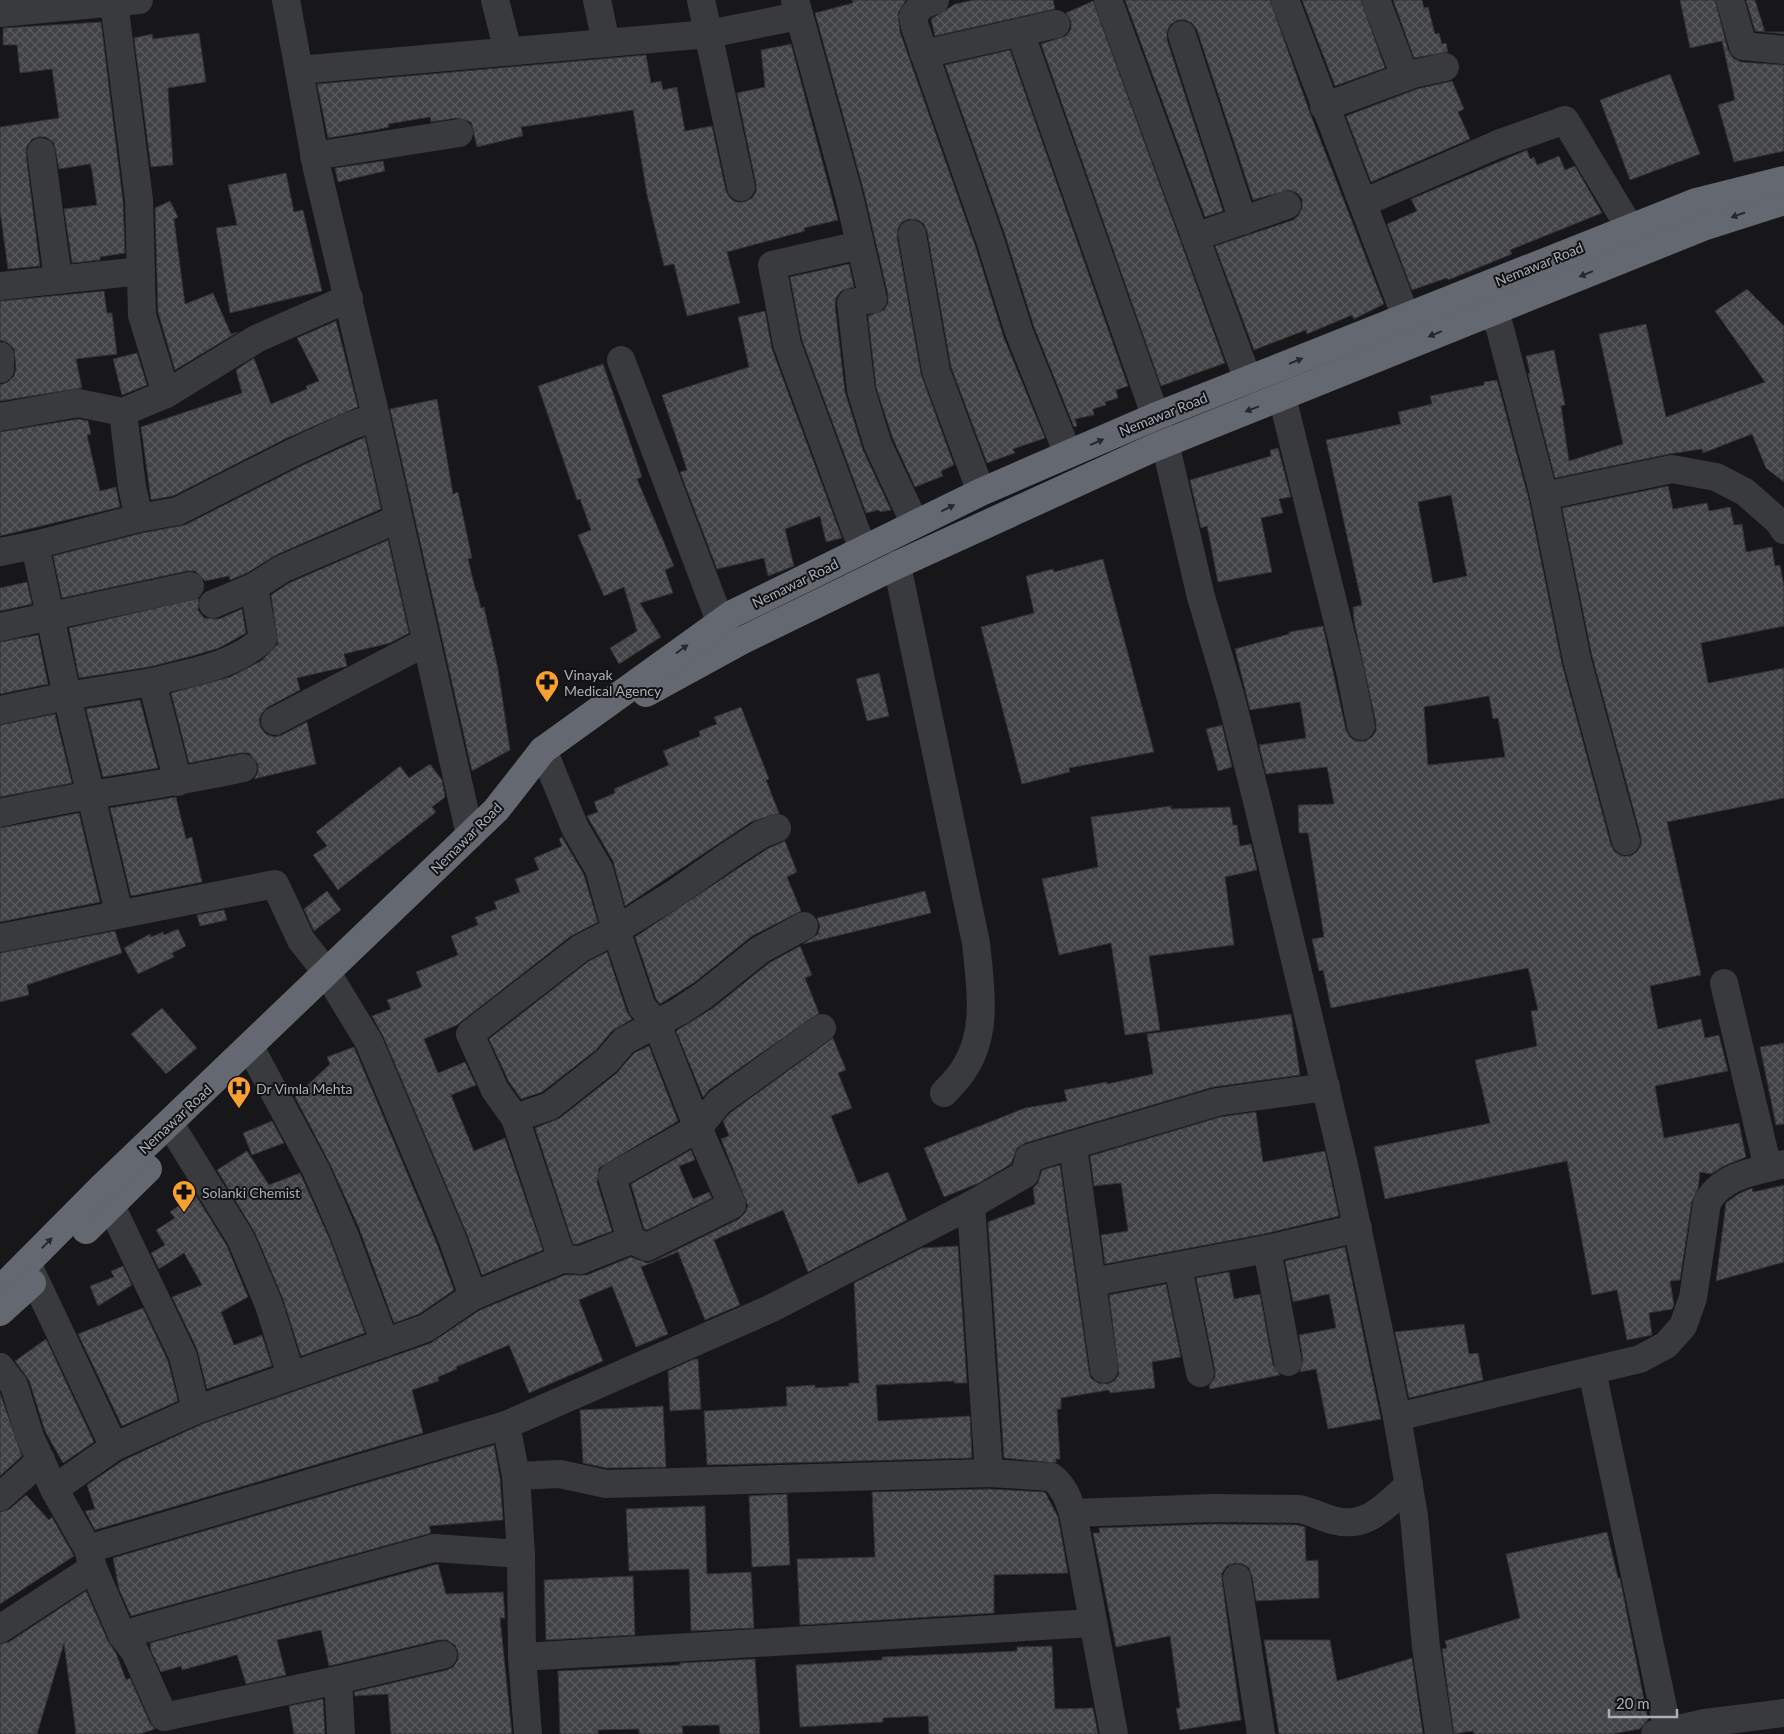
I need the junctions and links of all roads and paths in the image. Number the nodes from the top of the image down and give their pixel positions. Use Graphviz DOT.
graph roads {
  1 [pos="286,0"];
  2 [pos="495,0"];
  3 [pos="597,0"];
  4 [pos="701,0"];
  5 [pos="935,0"];
  6 [pos="1108,0"];
  7 [pos="1285,0"];
  8 [pos="1376,0"];
  9 [pos="1730,0"];
  10 [pos="127,1"];
  11 [pos="797,8"];
  12 [pos="0,13"];
  13 [pos="1056,24"];
  14 [pos="1020,32"];
  15 [pos="708,34"];
  16 [pos="1182,35"];
  17 [pos="606,43"];
  18 [pos="1784,50"];
  19 [pos="508,51"];
  20 [pos="924,54"];
  21 [pos="1445,67"];
  22 [pos="299,70"];
  23 [pos="1404,77"];
  24 [pos="1324,107"];
  25 [pos="459,133"];
  26 [pos="41,152"];
  27 [pos="314,156"];
  28 [pos="741,187"];
  29 [pos="1781,194"];
  30 [pos="1363,203"];
  31 [pos="1286,205"];
  32 [pos="1699,214"];
  33 [pos="1243,221"];
  34 [pos="1630,228"];
  35 [pos="912,234"];
  36 [pos="1195,237"];
  37 [pos="860,244"];
  38 [pos="141,271"];
  39 [pos="58,279"];
  40 [pos="0,286"];
  41 [pos="1478,288"];
  42 [pos="348,298"];
  43 [pos="1488,313"];
  44 [pos="1406,317"];
  45 [pos="0,356"];
  46 [pos="621,360"];
  47 [pos="0,369"];
  48 [pos="1248,380"];
  49 [pos="166,394"];
  50 [pos="1282,397"];
  51 [pos="123,412"];
  52 [pos="376,416"];
  53 [pos="0,417"];
  54 [pos="1154,417"];
  55 [pos="1165,443"];
  56 [pos="1068,454"];
  57 [pos="981,492"];
  58 [pos="1544,496"];
  59 [pos="139,518"];
  60 [pos="398,519"];
  61 [pos="915,524"];
  62 [pos="1784,530"];
  63 [pos="35,545"];
  64 [pos="863,550"];
  65 [pos="0,552"];
  66 [pos="897,566"];
  67 [pos="190,586"];
  68 [pos="254,587"];
  69 [pos="213,604"];
  70 [pos="49,618"];
  71 [pos="720,621"];
  72 [pos="0,627"];
  73 [pos="426,642"];
  74 [pos="152,682"];
  75 [pos="66,696"];
  76 [pos="0,710"];
  77 [pos="275,721"];
  78 [pos="1361,726"];
  79 [pos="547,759"];
  80 [pos="243,768"];
  81 [pos="178,782"];
  82 [pos="92,794"];
  83 [pos="0,813"];
  84 [pos="777,828"];
  85 [pos="470,835"];
  86 [pos="1626,841"];
  87 [pos="119,913"];
  88 [pos="804,926"];
  89 [pos="616,930"];
  90 [pos="0,938"];
  91 [pos="332,981"];
  92 [pos="1724,984"];
  93 [pos="657,1024"];
  94 [pos="822,1028"];
  95 [pos="254,1055"];
  96 [pos="1326,1087"];
  97 [pos="944,1093"];
  98 [pos="515,1118"];
  99 [pos="698,1128"];
  100 [pos="175,1132"];
  101 [pos="1072,1147"];
  102 [pos="1776,1166"];
  103 [pos="107,1196"];
  104 [pos="971,1205"];
  105 [pos="1358,1228"];
  106 [pos="631,1240"];
  107 [pos="1267,1249"];
  108 [pos="562,1260"];
  109 [pos="1178,1267"];
  110 [pos="31,1271"];
  111 [pos="1093,1282"];
  112 [pos="0,1290"];
  113 [pos="473,1296"];
  114 [pos="0,1312"];
  115 [pos="385,1343"];
  116 [pos="1288,1362"];
  117 [pos="0,1367"];
  118 [pos="1104,1369"];
  119 [pos="1592,1370"];
  120 [pos="1200,1373"];
  121 [pos="291,1376"];
  122 [pos="196,1410"];
  123 [pos="1397,1417"];
  124 [pos="506,1425"];
  125 [pos="114,1446"];
  126 [pos="41,1460"];
  127 [pos="989,1473"];
  128 [pos="516,1476"];
  129 [pos="1409,1485"];
  130 [pos="54,1489"];
  131 [pos="0,1497"];
  132 [pos="1072,1513"];
  133 [pos="521,1554"];
  134 [pos="90,1559"];
  135 [pos="1237,1578"];
  136 [pos="1093,1623"];
  137 [pos="0,1628"];
  138 [pos="122,1635"];
  139 [pos="443,1655"];
  140 [pos="522,1657"];
  141 [pos="338,1680"];
  142 [pos="1784,1713"];
  143 [pos="1662,1732"];
  144 [pos="341,1734"];
  145 [pos="528,1734"];
  146 [pos="1114,1734"];
  147 [pos="1261,1734"];
  148 [pos="1439,1734"];
  1 -- 22 [label="street"];
  2 -- 19 [label="street"];
  3 -- 17 [label="street"];
  4 -- 15 [label="street"];
  5 -- 20 [label="street"];
  6 -- 36 [label="street"];
  7 -- 24 [label="street"];
  8 -- 23 [label="street"];
  9 -- 18 [label="street"];
  10 -- 12 [label="street"];
  10 -- 38 [label="street"];
  11 -- 15 [label="street"];
  11 -- 37 [label="street"];
  13 -- 14 [label="street"];
  14 -- 20 [label="street"];
  14 -- 54 [label="street"];
  15 -- 17 [label="street"];
  15 -- 28 [label="street"];
  16 -- 33 [label="street"];
  17 -- 19 [label="street"];
  19 -- 22 [label="street"];
  20 -- 56 [label="street"];
  21 -- 23 [label="street"];
  22 -- 27 [label="street"];
  23 -- 24 [label="street"];
  24 -- 30 [label="street"];
  25 -- 27 [label="street"];
  26 -- 39 [label="street"];
  27 -- 42 [label="street"];
  29 -- 32 [label="highway, Nemawar Road"];
  30 -- 34 [label="street"];
  30 -- 44 [label="street"];
  31 -- 33 [label="street"];
  32 -- 34 [label="highway, Nemawar Road"];
  32 -- 43 [label="highway, Nemawar Road, one-way"];
  33 -- 36 [label="street"];
  34 -- 41 [label="highway, Nemawar Road"];
  35 -- 57 [label="street"];
  36 -- 48 [label="street"];
  37 -- 61 [label="street"];
  37 -- 64 [label="street"];
  38 -- 39 [label="street"];
  38 -- 49 [label="street"];
  39 -- 40 [label="street"];
  41 -- 43 [label="street"];
  41 -- 44 [label="highway, Nemawar Road"];
  42 -- 49 [label="street"];
  42 -- 52 [label="street"];
  43 -- 50 [label="highway, Nemawar Road, one-way"];
  43 -- 58 [label="street"];
  48 -- 44 [label="highway, Nemawar Road, one-way"];
  45 -- 47 [label="street"];
  46 -- 71 [label="street"];
  48 -- 54 [label="highway, Nemawar Road"];
  49 -- 51 [label="street"];
  50 -- 55 [label="highway, Nemawar Road, one-way"];
  50 -- 78 [label="street"];
  51 -- 53 [label="street"];
  51 -- 59 [label="street"];
  52 -- 59 [label="street"];
  52 -- 60 [label="street"];
  54 -- 55 [label="street"];
  56 -- 54 [label="highway, Nemawar Road, one-way"];
  55 -- 66 [label="highway, Nemawar Road"];
  55 -- 96 [label="street"];
  56 -- 57 [label="highway, Nemawar Road"];
  61 -- 57 [label="highway, Nemawar Road, one-way"];
  58 -- 62 [label="street"];
  58 -- 86 [label="street"];
  59 -- 63 [label="street"];
  60 -- 68 [label="street"];
  60 -- 73 [label="street"];
  61 -- 64 [label="highway, Nemawar Road"];
  63 -- 65 [label="street"];
  63 -- 70 [label="street"];
  64 -- 71 [label="highway, Nemawar Road"];
  66 -- 79 [label="highway, Nemawar Road"];
  66 -- 97 [label="street"];
  67 -- 70 [label="street"];
  68 -- 69 [label="street"];
  68 -- 74 [label="street"];
  70 -- 72 [label="street"];
  70 -- 75 [label="street"];
  79 -- 71 [label="highway, Nemawar Road, one-way"];
  73 -- 77 [label="street"];
  73 -- 85 [label="street"];
  74 -- 75 [label="street"];
  74 -- 81 [label="street"];
  75 -- 76 [label="street"];
  75 -- 82 [label="street"];
  79 -- 85 [label="highway, Nemawar Road"];
  79 -- 89 [label="street"];
  79 -- 91 [label="highway, Nemawar Road"];
  80 -- 81 [label="street"];
  81 -- 82 [label="street"];
  82 -- 83 [label="street"];
  82 -- 87 [label="street"];
  84 -- 89 [label="street"];
  85 -- 91 [label="highway, Nemawar Road"];
  87 -- 90 [label="street"];
  87 -- 91 [label="street"];
  88 -- 93 [label="street"];
  89 -- 93 [label="street"];
  89 -- 98 [label="street"];
  91 -- 95 [label="highway, Nemawar Road"];
  91 -- 113 [label="street"];
  92 -- 102 [label="street"];
  93 -- 98 [label="street"];
  93 -- 99 [label="street"];
  94 -- 99 [label="street"];
  95 -- 100 [label="highway, Nemawar Road"];
  95 -- 115 [label="street"];
  96 -- 101 [label="street"];
  96 -- 105 [label="street"];
  98 -- 108 [label="street"];
  99 -- 106 [label="street"];
  99 -- 106 [label="street"];
  100 -- 103 [label="highway, Nemawar Road"];
  100 -- 121 [label="street"];
  101 -- 104 [label="street"];
  101 -- 111 [label="street"];
  102 -- 119 [label="street"];
  103 -- 110 [label="highway, Nemawar Road"];
  103 -- 122 [label="street"];
  104 -- 124 [label="street"];
  104 -- 127 [label="street"];
  105 -- 107 [label="street"];
  105 -- 123 [label="street"];
  106 -- 108 [label="street"];
  107 -- 109 [label="street"];
  107 -- 116 [label="street"];
  108 -- 113 [label="street"];
  109 -- 111 [label="street"];
  109 -- 120 [label="street"];
  110 -- 112 [label="highway, Nemawar Road"];
  110 -- 114 [label="highway, Nemawar Road"];
  110 -- 125 [label="street"];
  111 -- 118 [label="street"];
  113 -- 115 [label="street"];
  115 -- 121 [label="street"];
  117 -- 126 [label="street"];
  119 -- 123 [label="street"];
  119 -- 143 [label="street"];
  121 -- 122 [label="street"];
  122 -- 125 [label="street"];
  123 -- 129 [label="street"];
  124 -- 128 [label="street"];
  124 -- 134 [label="street"];
  125 -- 130 [label="street"];
  126 -- 130 [label="street"];
  126 -- 131 [label="street"];
  127 -- 128 [label="street"];
  127 -- 132 [label="street"];
  128 -- 133 [label="street"];
  129 -- 132 [label="street"];
  129 -- 148 [label="street"];
  130 -- 134 [label="street"];
  132 -- 136 [label="street"];
  133 -- 138 [label="street"];
  133 -- 140 [label="street"];
  134 -- 137 [label="street"];
  134 -- 138 [label="street"];
  135 -- 147 [label="street"];
  136 -- 140 [label="street"];
  136 -- 146 [label="street"];
  138 -- 141 [label="street"];
  139 -- 141 [label="street"];
  140 -- 145 [label="street"];
  141 -- 144 [label="street"];
  142 -- 143 [label="street"];
}
